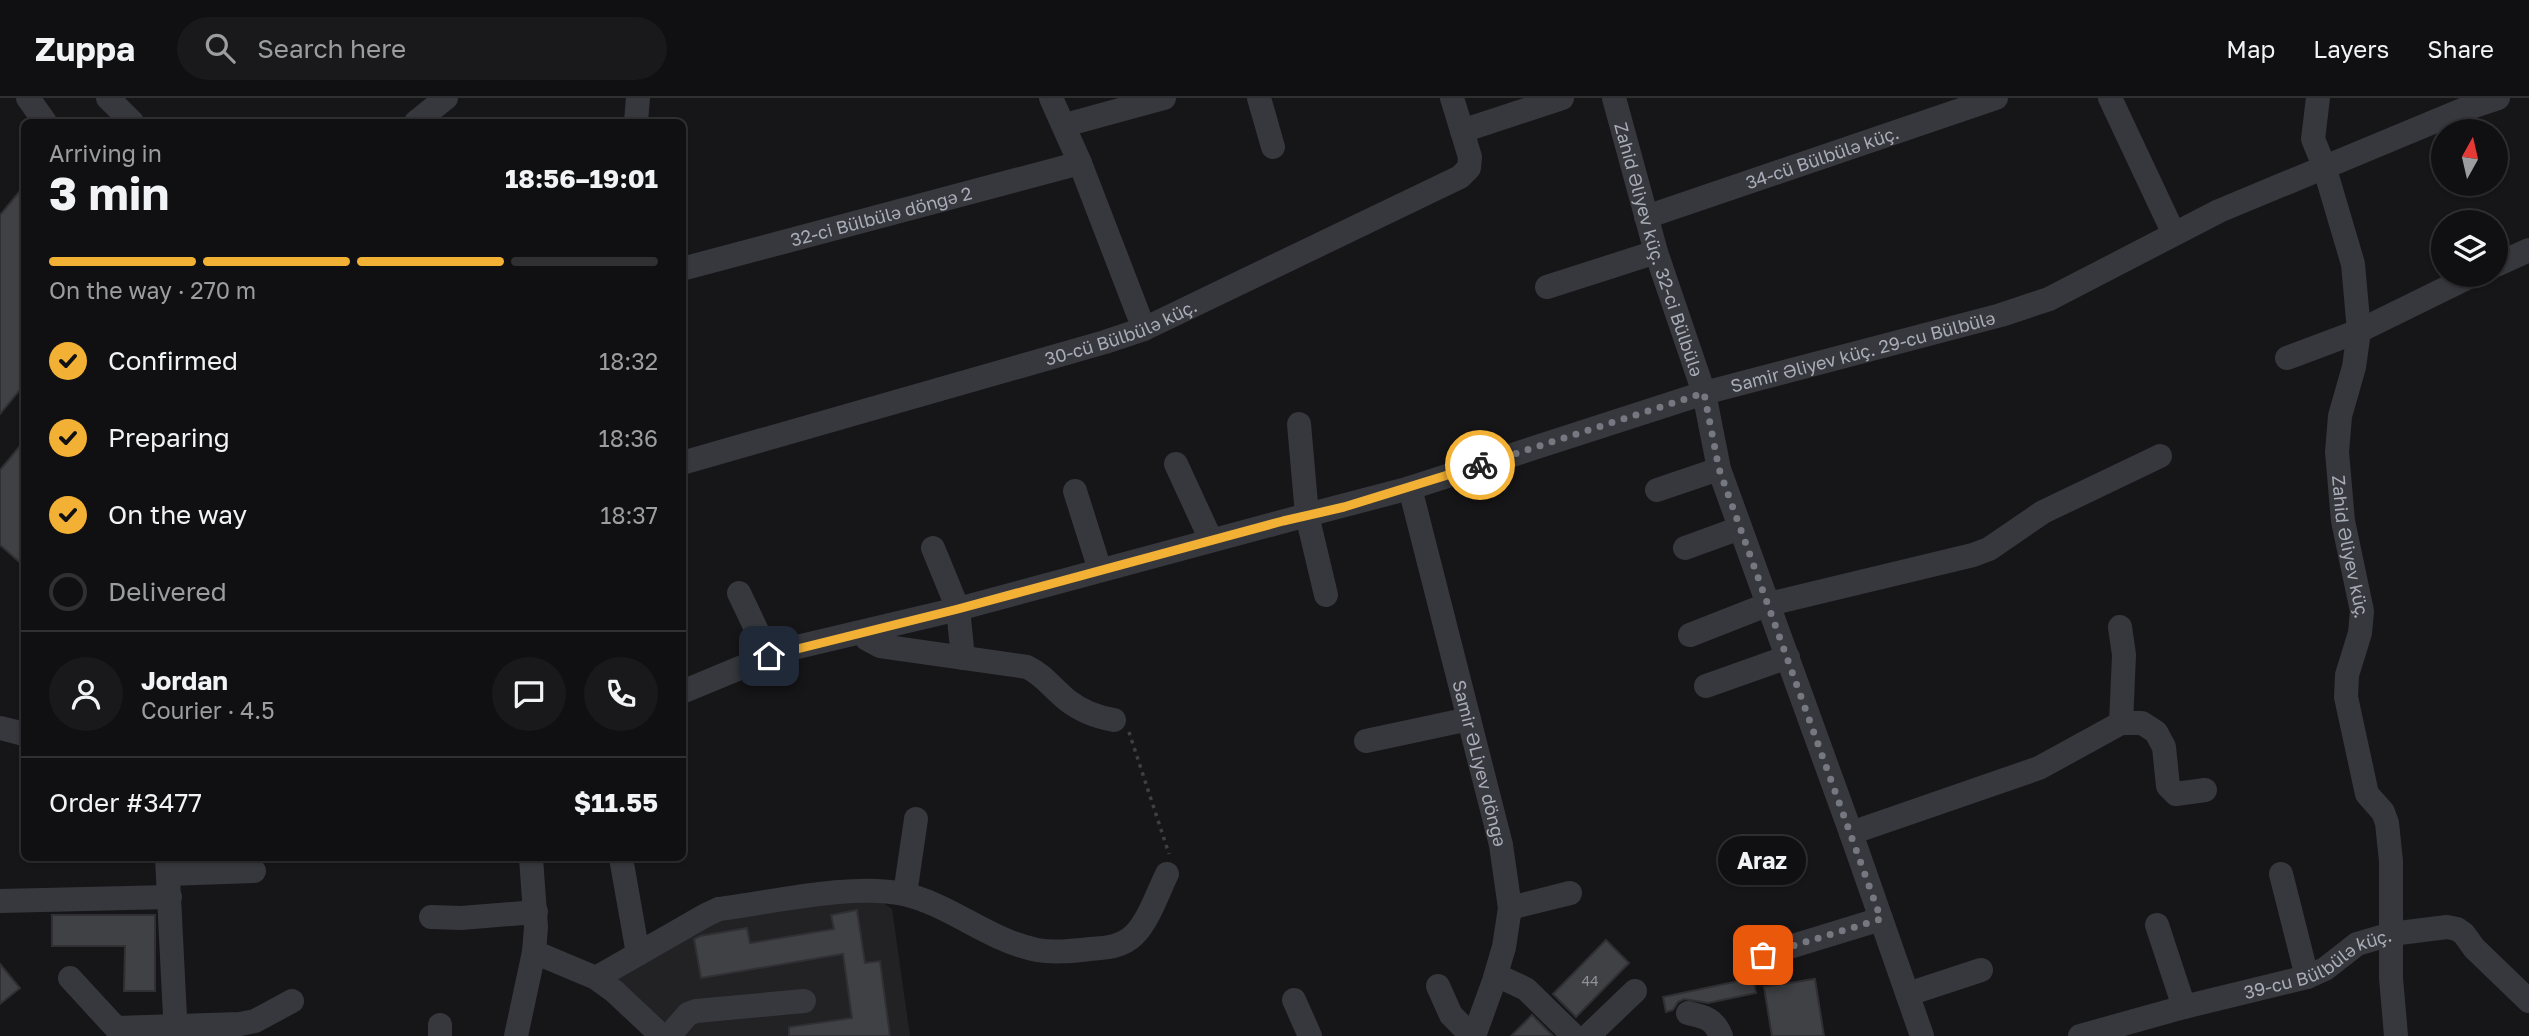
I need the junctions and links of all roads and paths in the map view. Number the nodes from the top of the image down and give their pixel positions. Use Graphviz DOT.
graph roads {
  1 [pos="28,98"];
  2 [pos="107,98"];
  3 [pos="446,98"];
  4 [pos="638,98"];
  5 [pos="1051,98"];
  6 [pos="1164,98"];
  7 [pos="1259,98"];
  8 [pos="1452,98"];
  9 [pos="1562,98"];
  10 [pos="1614,98"];
  11 [pos="1996,98"];
  12 [pos="2110,98"];
  13 [pos="2318,98"];
  14 [pos="2498,98"];
  15 [pos="43,119"];
  16 [pos="129,119"];
  17 [pos="420,119"];
  18 [pos="636,119"];
  19 [pos="1065,125"];
  20 [pos="1462,131"];
  21 [pos="1273,147"];
  22 [pos="1080,163"];
  23 [pos="2324,166"];
  24 [pos="1646,217"];
  25 [pos="2175,234"];
  26 [pos="2529,250"];
  27 [pos="1656,252"];
  28 [pos="2508,260"];
  29 [pos="686,268"];
  30 [pos="1547,287"];
  31 [pos="2449,287"];
  32 [pos="1144,329"];
  33 [pos="2359,331"];
  34 [pos="2287,358"];
  35 [pos="1704,393"];
  36 [pos="1298,424"];
  37 [pos="2160,456"];
  38 [pos="686,462"];
  39 [pos="1176,464"];
  40 [pos="1719,469"];
  41 [pos="1410,488"];
  42 [pos="1657,490"];
  43 [pos="1075,491"];
  44 [pos="1307,515"];
  45 [pos="1740,528"];
  46 [pos="1211,540"];
  47 [pos="933,548"];
  48 [pos="1685,548"];
  49 [pos="1100,570"];
  50 [pos="739,593"];
  51 [pos="1326,595"];
  52 [pos="1769,604"];
  53 [pos="958,609"];
  54 [pos="2120,627"];
  55 [pos="868,632"];
  56 [pos="1690,635"];
  57 [pos="769,656"];
  58 [pos="1788,657"];
  59 [pos="963,658"];
  60 [pos="1706,686"];
  61 [pos="686,690"];
  62 [pos="1469,719"];
  63 [pos="1114,720"];
  64 [pos="2122,723"];
  65 [pos="0,729"];
  66 [pos="21,733"];
  67 [pos="1366,741"];
  68 [pos="2206,790"];
  69 [pos="916,819"];
  70 [pos="1851,833"];
  71 [pos="531,861"];
  72 [pos="621,861"];
  73 [pos="254,871"];
  74 [pos="1167,874"];
  75 [pos="2281,874"];
  76 [pos="168,876"];
  77 [pos="1570,893"];
  78 [pos="905,894"];
  79 [pos="0,901"];
  80 [pos="1510,908"];
  81 [pos="536,912"];
  82 [pos="431,917"];
  83 [pos="1881,919"];
  84 [pos="2157,925"];
  85 [pos="2391,934"];
  86 [pos="534,952"];
  87 [pos="638,954"];
  88 [pos="1763,955"];
  89 [pos="1981,970"];
  90 [pos="1496,975"];
  91 [pos="2306,977"];
  92 [pos="70,978"];
  93 [pos="596,978"];
  94 [pos="1438,986"];
  95 [pos="1635,991"];
  96 [pos="1908,994"];
  97 [pos="1294,1000"];
  98 [pos="292,1001"];
  99 [pos="804,1001"];
  100 [pos="2529,1001"];
  101 [pos="2184,1007"];
  102 [pos="1688,1013"];
  103 [pos="256,1029"];
  104 [pos="116,1032"];
  105 [pos="176,1032"];
  106 [pos="2107,1032"];
  107 [pos="516,1036"];
  108 [pos="662,1036"];
  109 [pos="669,1036"];
  110 [pos="1310,1036"];
  111 [pos="1473,1036"];
  112 [pos="1574,1036"];
  113 [pos="1588,1036"];
  114 [pos="1721,1036"];
  115 [pos="1922,1036"];
  116 [pos="2080,1036"];
  117 [pos="2396,1036"];
  1 -- 15 [label="street"];
  2 -- 16 [label="street"];
  3 -- 17 [label="street"];
  4 -- 18 [label="street"];
  5 -- 19 [label="street"];
  6 -- 19 [label="street"];
  7 -- 21 [label="street"];
  8 -- 20 [label="street, 30-cü Bülbülə küç."];
  9 -- 20 [label="street"];
  10 -- 24 [label="street, Zahid Əliyev küç. 32-ci Bülbülə"];
  11 -- 24 [label="street, 34-cü Bülbülə küç."];
  12 -- 25 [label="street"];
  13 -- 23 [label="street, Zahid Əliyev küç."];
  14 -- 23 [label="street, Samir Əliyev küç. 29-cu Bülbülə"];
  19 -- 22 [label="street"];
  20 -- 32 [label="street, 30-cü Bülbülə küç."];
  22 -- 29 [label="street, 32-ci Bülbülə döngə 2"];
  22 -- 32 [label="street"];
  23 -- 25 [label="street, Samir Əliyev küç. 29-cu Bülbülə"];
  23 -- 33 [label="street, Zahid Əliyev küç."];
  24 -- 27 [label="street, Zahid Əliyev küç. 32-ci Bülbülə"];
  25 -- 35 [label="street, Samir Əliyev küç. 29-cu Bülbülə"];
  26 -- 28 [label="street"];
  27 -- 30 [label="street"];
  27 -- 35 [label="street, Zahid Əliyev küç. 32-ci Bülbülə"];
  31 -- 33 [label="street"];
  32 -- 38 [label="street, 30-cü Bülbülə küç."];
  33 -- 34 [label="street"];
  33 -- 85 [label="street, Zahid Əliyev küç."];
  35 -- 40 [label="street, Zahid Əliyev küç. 32-ci Bülbülə"];
  35 -- 41 [label="street, Samir Əliyev küç. 29-cu Bülbülə"];
  36 -- 44 [label="street"];
  37 -- 52 [label="street"];
  39 -- 46 [label="street"];
  40 -- 42 [label="street"];
  40 -- 45 [label="street, Zahid Əliyev küç. 32-ci Bülbülə"];
  41 -- 44 [label="street, Samir Əliyev küç. 29-cu Bülbülə"];
  41 -- 62 [label="street, Samir ƏLiyev döngə"];
  43 -- 49 [label="street"];
  44 -- 46 [label="street, Samir Əliyev küç. 29-cu Bülbülə"];
  44 -- 51 [label="street"];
  45 -- 48 [label="street"];
  45 -- 52 [label="street, Zahid Əliyev küç. 32-ci Bülbülə"];
  46 -- 49 [label="street, Samir Əliyev küç. 29-cu Bülbülə"];
  47 -- 53 [label="street"];
  49 -- 53 [label="street, Samir Əliyev küç. 29-cu Bülbülə"];
  50 -- 57 [label="street"];
  52 -- 56 [label="street"];
  52 -- 58 [label="street, Zahid Əliyev küç. 32-ci Bülbülə"];
  53 -- 55 [label="street, Samir Əliyev küç. 29-cu Bülbülə"];
  53 -- 59 [label="street"];
  54 -- 64 [label="street"];
  55 -- 57 [label="street, Samir Əliyev küç. 29-cu Bülbülə"];
  55 -- 59 [label="street"];
  57 -- 61 [label="street, Samir Əliyev küç. 29-cu Bülbülə"];
  58 -- 60 [label="street"];
  58 -- 70 [label="street, Zahid Əliyev küç. 32-ci Bülbülə"];
  59 -- 63 [label="street"];
  62 -- 67 [label="street"];
  62 -- 80 [label="street, Samir ƏLiyev döngə"];
  63 -- 74 [label="path"];
  64 -- 68 [label="street"];
  64 -- 70 [label="street"];
  65 -- 66 [label="street"];
  69 -- 78 [label="street"];
  70 -- 83 [label="street, Zahid Əliyev küç. 32-ci Bülbülə"];
  71 -- 81 [label="street"];
  72 -- 87 [label="street"];
  73 -- 76 [label="street"];
  74 -- 78 [label="street"];
  75 -- 91 [label="street"];
  76 -- 79 [label="street"];
  76 -- 105 [label="street"];
  77 -- 80 [label="street"];
  78 -- 87 [label="street"];
  80 -- 90 [label="street, Samir ƏLiyev döngə"];
  81 -- 82 [label="street"];
  81 -- 86 [label="street"];
  83 -- 88 [label="street"];
  83 -- 96 [label="street, Zahid Əliyev küç. 32-ci Bülbülə"];
  84 -- 101 [label="street"];
  85 -- 91 [label="street, 39-cu Bülbülə küç."];
  85 -- 100 [label="street, 39-cu Bülbülə küç."];
  85 -- 117 [label="street, Zahid Əliyev küç."];
  86 -- 93 [label="street"];
  86 -- 107 [label="street"];
  87 -- 93 [label="street"];
  89 -- 96 [label="street"];
  90 -- 111 [label="street, Samir ƏLiyev döngə"];
  90 -- 112 [label="street"];
  91 -- 101 [label="street, 39-cu Bülbülə küç."];
  92 -- 104 [label="street"];
  93 -- 108 [label="street"];
  94 -- 111 [label="street"];
  95 -- 113 [label="street"];
  96 -- 115 [label="street, Zahid Əliyev küç. 32-ci Bülbülə"];
  97 -- 110 [label="street"];
  98 -- 103 [label="street"];
  99 -- 109 [label="street"];
  101 -- 106 [label="street, 39-cu Bülbülə küç."];
  102 -- 114 [label="street"];
  103 -- 105 [label="street"];
  104 -- 105 [label="street"];
  106 -- 116 [label="street, 39-cu Bülbülə küç."];
}
